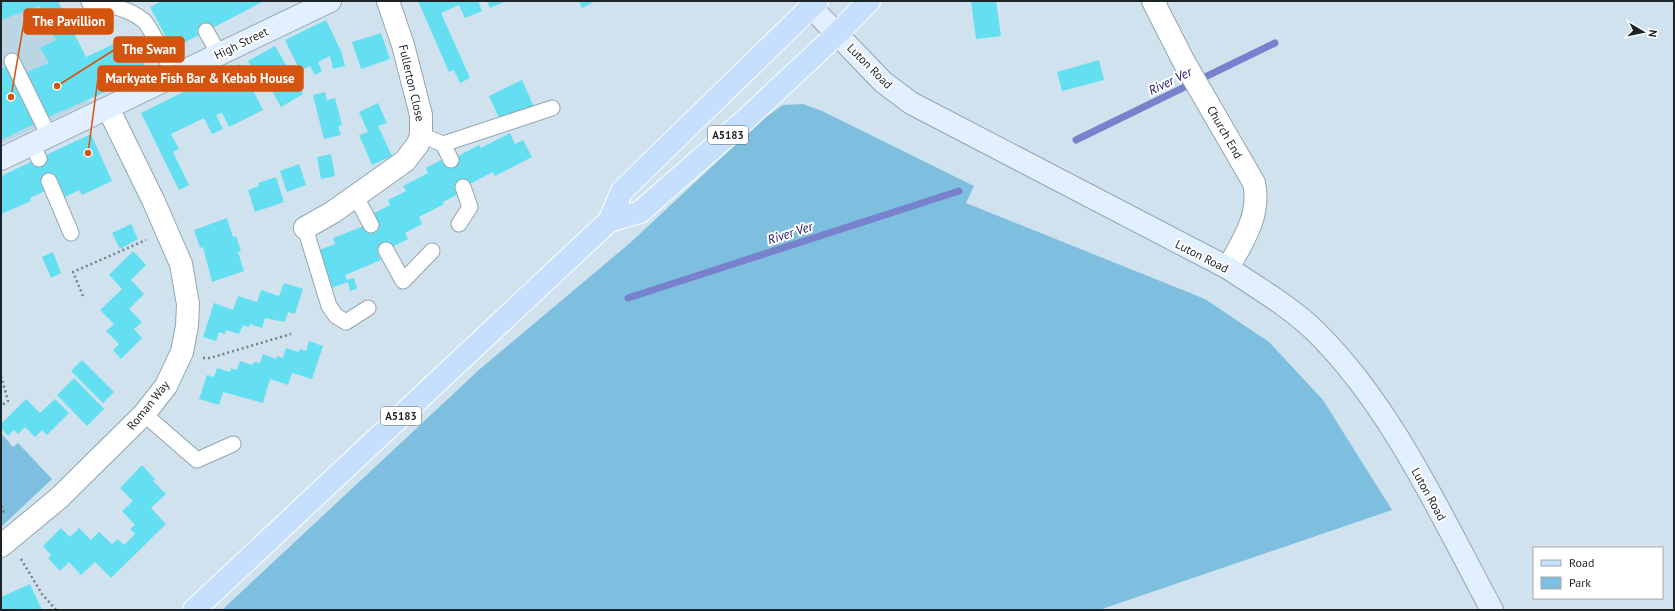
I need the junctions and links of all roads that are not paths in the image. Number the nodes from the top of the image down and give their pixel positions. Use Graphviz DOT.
graph roads {
  1 [pos="330,1"];
  2 [pos="388,1"];
  3 [pos="868,1"];
  4 [pos="1153,1"];
  5 [pos="89,2"];
  6 [pos="814,4"];
  7 [pos="206,31"];
  8 [pos="838,33"];
  9 [pos="219,54"];
  10 [pos="12,62"];
  11 [pos="175,76"];
  12 [pos="108,108"];
  13 [pos="552,108"];
  14 [pos="421,135"];
  15 [pos="443,144"];
  16 [pos="40,146"];
  17 [pos="1,159"];
  18 [pos="451,160"];
  19 [pos="49,181"];
  20 [pos="464,187"];
  21 [pos="355,196"];
  22 [pos="609,222"];
  23 [pos="459,224"];
  24 [pos="371,225"];
  25 [pos="305,228"];
  26 [pos="71,233"];
  27 [pos="386,250"];
  28 [pos="432,251"];
  29 [pos="1228,268"];
  30 [pos="368,308"];
  31 [pos="144,414"];
  32 [pos="234,444"];
  33 [pos="7,542"];
  34 [pos="194,610"];
  35 [pos="1492,610"];
  1 -- 9 [label="main road, High Street"];
  2 -- 14 [label="street, Fullerton Close"];
  3 -- 8 [label="main road, A5183"];
  4 -- 29 [label="street, Church End"];
  5 -- 11 [label="lane"];
  6 -- 8 [label="main road, Luton Road"];
  6 -- 22 [label="main road, A5183"];
  7 -- 9 [label="lane"];
  8 -- 22 [label="main road, A5183"];
  8 -- 29 [label="main road, Luton Road"];
  9 -- 11 [label="main road, High Street"];
  10 -- 16 [label="lane"];
  11 -- 12 [label="main road, High Street"];
  12 -- 16 [label="main road, High Street"];
  12 -- 31 [label="street, Roman Way"];
  13 -- 15 [label="lane"];
  14 -- 15 [label="lane"];
  14 -- 21 [label="street, Fullerton Close"];
  15 -- 18 [label="lane"];
  16 -- 17 [label="main road, High Street"];
  19 -- 26 [label="lane"];
  20 -- 23 [label="lane"];
  21 -- 24 [label="lane"];
  21 -- 25 [label="street, Fullerton Close"];
  22 -- 34 [label="main road, A5183"];
  25 -- 30 [label="lane"];
  27 -- 28 [label="lane"];
  29 -- 35 [label="main road, Luton Road"];
  31 -- 32 [label="lane"];
  31 -- 33 [label="street, Roman Way"];
}
